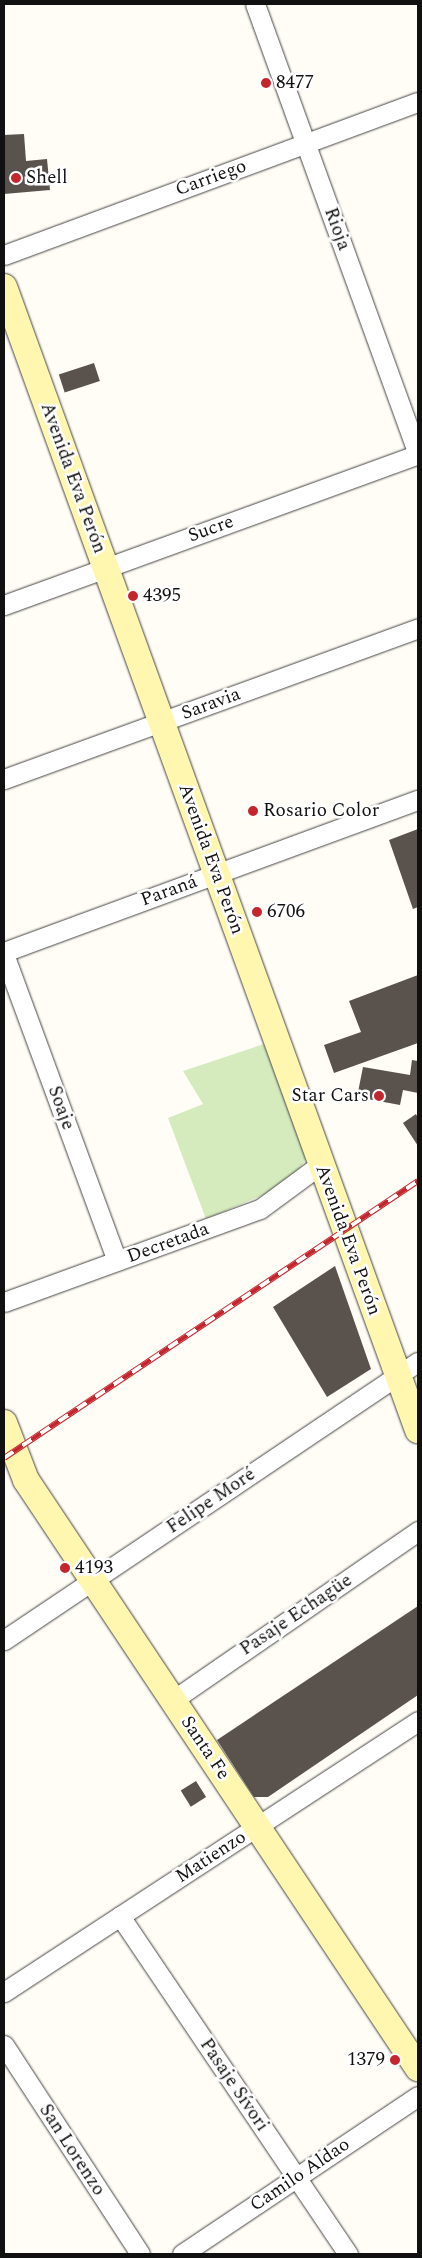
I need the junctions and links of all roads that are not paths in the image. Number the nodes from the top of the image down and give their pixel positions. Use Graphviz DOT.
graph roads {
  1 [pos="255,4"];
  2 [pos="418,102"];
  3 [pos="306,143"];
  4 [pos="4,255"];
  5 [pos="4,287"];
  6 [pos="418,454"];
  7 [pos="105,568"];
  8 [pos="4,605"];
  9 [pos="418,628"];
  10 [pos="161,722"];
  11 [pos="4,779"];
  12 [pos="418,800"];
  13 [pos="216,874"];
  14 [pos="4,953"];
  15 [pos="321,1164"];
  16 [pos="117,1261"];
  17 [pos="4,1302"];
  18 [pos="408,1369"];
  19 [pos="4,1423"];
  20 [pos="418,1430"];
  21 [pos="418,1531"];
  22 [pos="93,1580"];
  23 [pos="4,1640"];
  24 [pos="173,1700"];
  25 [pos="418,1721"];
  26 [pos="257,1826"];
  27 [pos="120,1916"];
  28 [pos="4,1992"];
  29 [pos="4,2045"];
  30 [pos="418,2068"];
  31 [pos="418,2096"];
  32 [pos="296,2178"];
  33 [pos="140,2254"];
  34 [pos="182,2254"];
  35 [pos="348,2254"];
  1 -- 3 [label="street, Rioja"];
  2 -- 3 [label="street, Carriego"];
  3 -- 4 [label="street, Carriego"];
  3 -- 6 [label="street, Rioja"];
  5 -- 7 [label="main road, Avenida Eva Perón"];
  6 -- 7 [label="street, Sucre"];
  7 -- 8 [label="street, Sucre"];
  7 -- 10 [label="main road, Avenida Eva Perón"];
  9 -- 10 [label="street, Saravia"];
  10 -- 11 [label="street, Saravia"];
  10 -- 13 [label="main road, Avenida Eva Perón"];
  12 -- 13 [label="street, Paraná"];
  13 -- 14 [label="street, Paraná"];
  13 -- 15 [label="main road, Avenida Eva Perón"];
  14 -- 16 [label="street, Soaje"];
  15 -- 16 [label="street, Decretada"];
  15 -- 18 [label="main road, Avenida Eva Perón"];
  16 -- 17 [label="street, Decretada"];
  18 -- 20 [label="main road, Avenida Eva Perón"];
  18 -- 22 [label="street, Felipe Moré"];
  19 -- 22 [label="main road, Santa Fe"];
  21 -- 24 [label="street, Pasaje Echagüe"];
  22 -- 23 [label="street, Felipe Moré"];
  22 -- 24 [label="main road, Santa Fe"];
  24 -- 26 [label="main road, Santa Fe"];
  25 -- 26 [label="street, Matienzo"];
  26 -- 27 [label="street, Matienzo"];
  26 -- 30 [label="main road, Santa Fe"];
  27 -- 28 [label="street, Matienzo"];
  27 -- 32 [label="street, Pasaje Sívori"];
  29 -- 33 [label="street, San Lorenzo"];
  31 -- 32 [label="street, Camilo Aldao"];
  32 -- 34 [label="street, Camilo Aldao"];
  32 -- 35 [label="street, Pasaje Sívori"];
}
